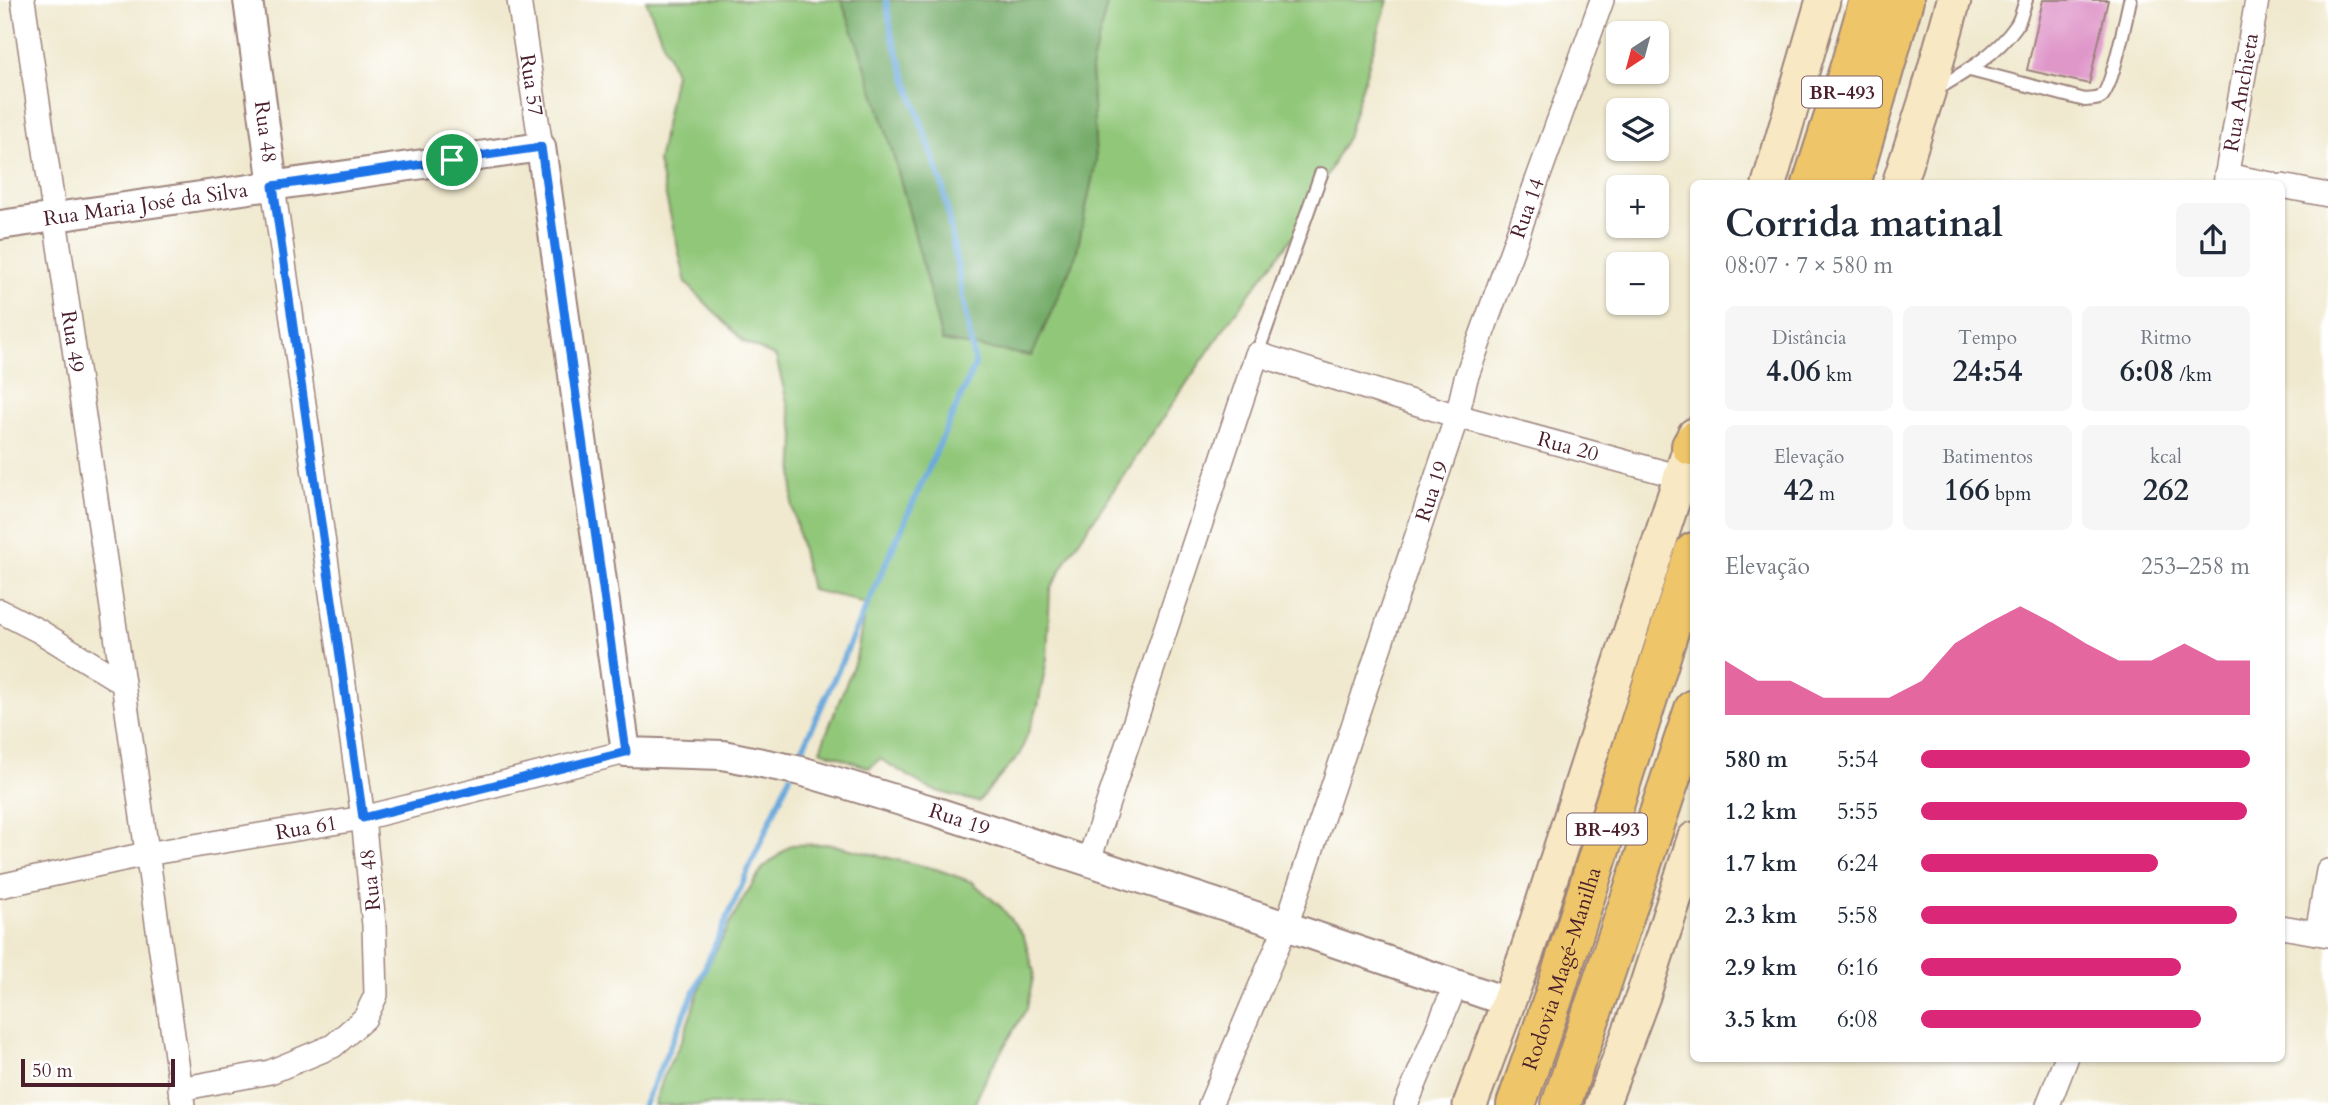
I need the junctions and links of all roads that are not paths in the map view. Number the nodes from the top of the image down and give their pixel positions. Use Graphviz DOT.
graph roads {
  1 [pos="23,0"];
  2 [pos="248,0"];
  3 [pos="519,0"];
  4 [pos="1602,0"];
  5 [pos="1823,0"];
  6 [pos="1869,0"];
  7 [pos="1904,0"];
  8 [pos="1954,0"];
  9 [pos="2026,0"];
  10 [pos="2130,0"];
  11 [pos="2257,0"];
  12 [pos="1970,69"];
  13 [pos="1928,93"];
  14 [pos="541,147"];
  15 [pos="1321,174"];
  16 [pos="2226,179"];
  17 [pos="1770,180"];
  18 [pos="1813,180"];
  19 [pos="1853,180"];
  20 [pos="1900,180"];
  21 [pos="273,186"];
  22 [pos="2285,187"];
  23 [pos="2328,195"];
  24 [pos="53,217"];
  25 [pos="0,225"];
  26 [pos="1257,354"];
  27 [pos="1457,416"];
  28 [pos="1690,450"];
  29 [pos="1690,565"];
  30 [pos="0,611"];
  31 [pos="123,683"];
  32 [pos="1690,721"];
  33 [pos="626,752"];
  34 [pos="363,818"];
  35 [pos="1690,851"];
  36 [pos="146,854"];
  37 [pos="1088,863"];
  38 [pos="2328,871"];
  39 [pos="0,886"];
  40 [pos="1286,926"];
  41 [pos="2285,928"];
  42 [pos="2323,934"];
  43 [pos="1456,984"];
  44 [pos="1508,1002"];
  45 [pos="2065,1062"];
  46 [pos="182,1097"];
  47 [pos="1210,1105"];
  48 [pos="1406,1105"];
  49 [pos="1471,1105"];
  50 [pos="1516,1105"];
  51 [pos="1562,1105"];
  52 [pos="1602,1105"];
  53 [pos="2048,1105"];
  1 -- 24 [label="street, Rua 49"];
  2 -- 21 [label="street, Rua 48"];
  3 -- 14 [label="street, Rua 57"];
  4 -- 27 [label="street, Rua 14"];
  5 -- 17 [label="main road"];
  6 -- 18 [label="highway, BR-493"];
  7 -- 19 [label="highway, BR-493"];
  8 -- 13 [label="main road"];
  9 -- 12 [label="lane"];
  10 -- 12 [label="lane"];
  11 -- 16 [label="street, Rua Anchieta"];
  12 -- 13 [label="lane"];
  13 -- 20 [label="main road"];
  14 -- 21 [label="street, Rua Maria José da Silva"];
  14 -- 33 [label="street, Rua 57"];
  15 -- 26 [label="lane"];
  21 -- 24 [label="street, Rua Maria José da Silva"];
  21 -- 34 [label="street, Rua 48"];
  22 -- 23 [label="street"];
  24 -- 25 [label="street, Rua Maria José da Silva"];
  24 -- 31 [label="street, Rua 49"];
  26 -- 27 [label="street, Rua 20"];
  26 -- 37 [label="street"];
  27 -- 28 [label="street, Rua 20"];
  27 -- 40 [label="street, Rua 19"];
  28 -- 44 [label="main road"];
  29 -- 50 [label="highway, Rodovia Magé-Manilha / BR-493"];
  30 -- 31 [label="street"];
  31 -- 36 [label="street"];
  32 -- 51 [label="highway, Rodovia Magé-Manilha / BR-493"];
  33 -- 34 [label="street, Rua 61"];
  33 -- 37 [label="street, Rua 19"];
  34 -- 36 [label="street, Rua 61"];
  34 -- 46 [label="street, Rua 48"];
  35 -- 52 [label="main road"];
  36 -- 39 [label="street, Rua 61"];
  36 -- 46 [label="street"];
  37 -- 40 [label="street, Rua 19"];
  38 -- 42 [label="street"];
  40 -- 43 [label="street, Rua 19"];
  40 -- 47 [label="street, Rua 19"];
  41 -- 42 [label="street"];
  43 -- 44 [label="street, Rua 19"];
  43 -- 48 [label="street"];
  44 -- 49 [label="main road"];
  45 -- 53 [label="street"];
}
